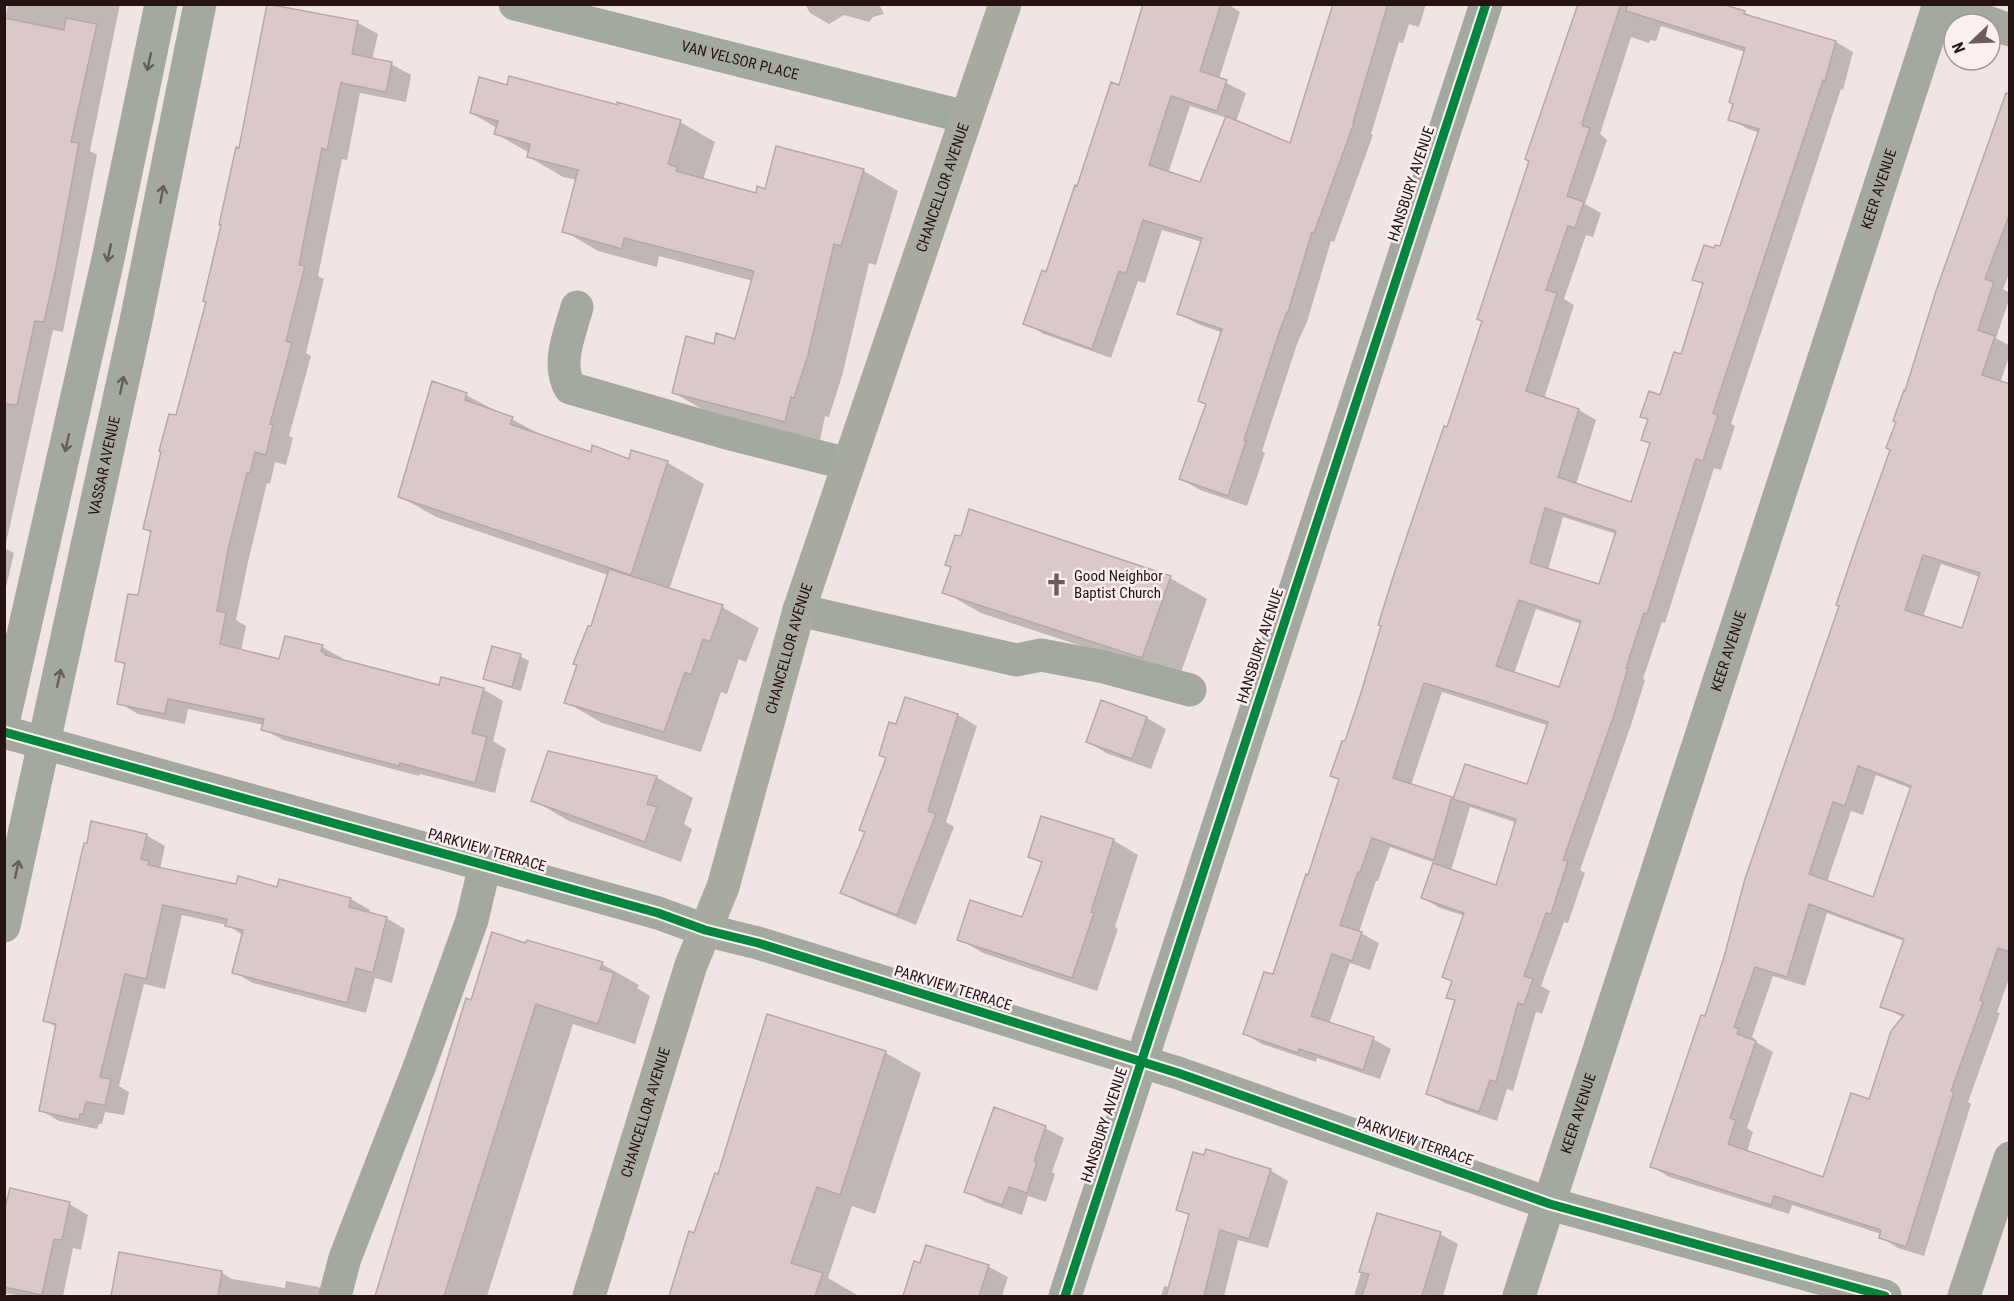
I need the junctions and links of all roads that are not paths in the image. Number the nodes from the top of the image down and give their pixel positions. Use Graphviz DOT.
graph roads {
  1 [pos="161,4"];
  2 [pos="200,4"];
  3 [pos="515,4"];
  4 [pos="1005,4"];
  5 [pos="1486,4"];
  6 [pos="1938,5"];
  7 [pos="2010,30"];
  8 [pos="966,117"];
  9 [pos="577,307"];
  10 [pos="94,324"];
  11 [pos="133,334"];
  12 [pos="848,464"];
  13 [pos="799,610"];
  14 [pos="1190,690"];
  15 [pos="4,719"];
  16 [pos="4,732"];
  17 [pos="46,743"];
  18 [pos="485,865"];
  19 [pos="4,926"];
  20 [pos="705,930"];
  21 [pos="1140,1061"];
  22 [pos="2010,1158"];
  23 [pos="1550,1204"];
  24 [pos="335,1296"];
  25 [pos="589,1296"];
  26 [pos="1065,1296"];
  27 [pos="1519,1296"];
  28 [pos="1885,1296"];
  29 [pos="1964,1296"];
  1 -- 10 [label="street, one-way"];
  11 -- 2 [label="street, VASSAR AVENUE, one-way"];
  3 -- 8 [label="street, VAN VELSOR PLACE"];
  4 -- 8 [label="main road, CHANCELLOR AVENUE"];
  5 -- 21 [label="street, HANSBURY AVENUE"];
  6 -- 7 [label="street"];
  6 -- 23 [label="street, KEER AVENUE"];
  8 -- 12 [label="main road, CHANCELLOR AVENUE"];
  9 -- 12 [label="street"];
  10 -- 11 [label="street"];
  10 -- 15 [label="street, one-way"];
  17 -- 11 [label="street, VASSAR AVENUE, one-way"];
  12 -- 13 [label="main road, CHANCELLOR AVENUE"];
  13 -- 14 [label="street"];
  13 -- 20 [label="main road, CHANCELLOR AVENUE"];
  16 -- 17 [label="street, PARKVIEW TERRACE"];
  17 -- 18 [label="street, PARKVIEW TERRACE"];
  19 -- 17 [label="street, VASSAR AVENUE, one-way"];
  18 -- 20 [label="street, PARKVIEW TERRACE"];
  18 -- 24 [label="street"];
  20 -- 21 [label="street, PARKVIEW TERRACE"];
  20 -- 25 [label="main road, CHANCELLOR AVENUE"];
  21 -- 23 [label="street, PARKVIEW TERRACE"];
  21 -- 26 [label="street, HANSBURY AVENUE"];
  22 -- 29 [label="street"];
  23 -- 27 [label="street, KEER AVENUE"];
  23 -- 28 [label="street, PARKVIEW TERRACE"];
}
